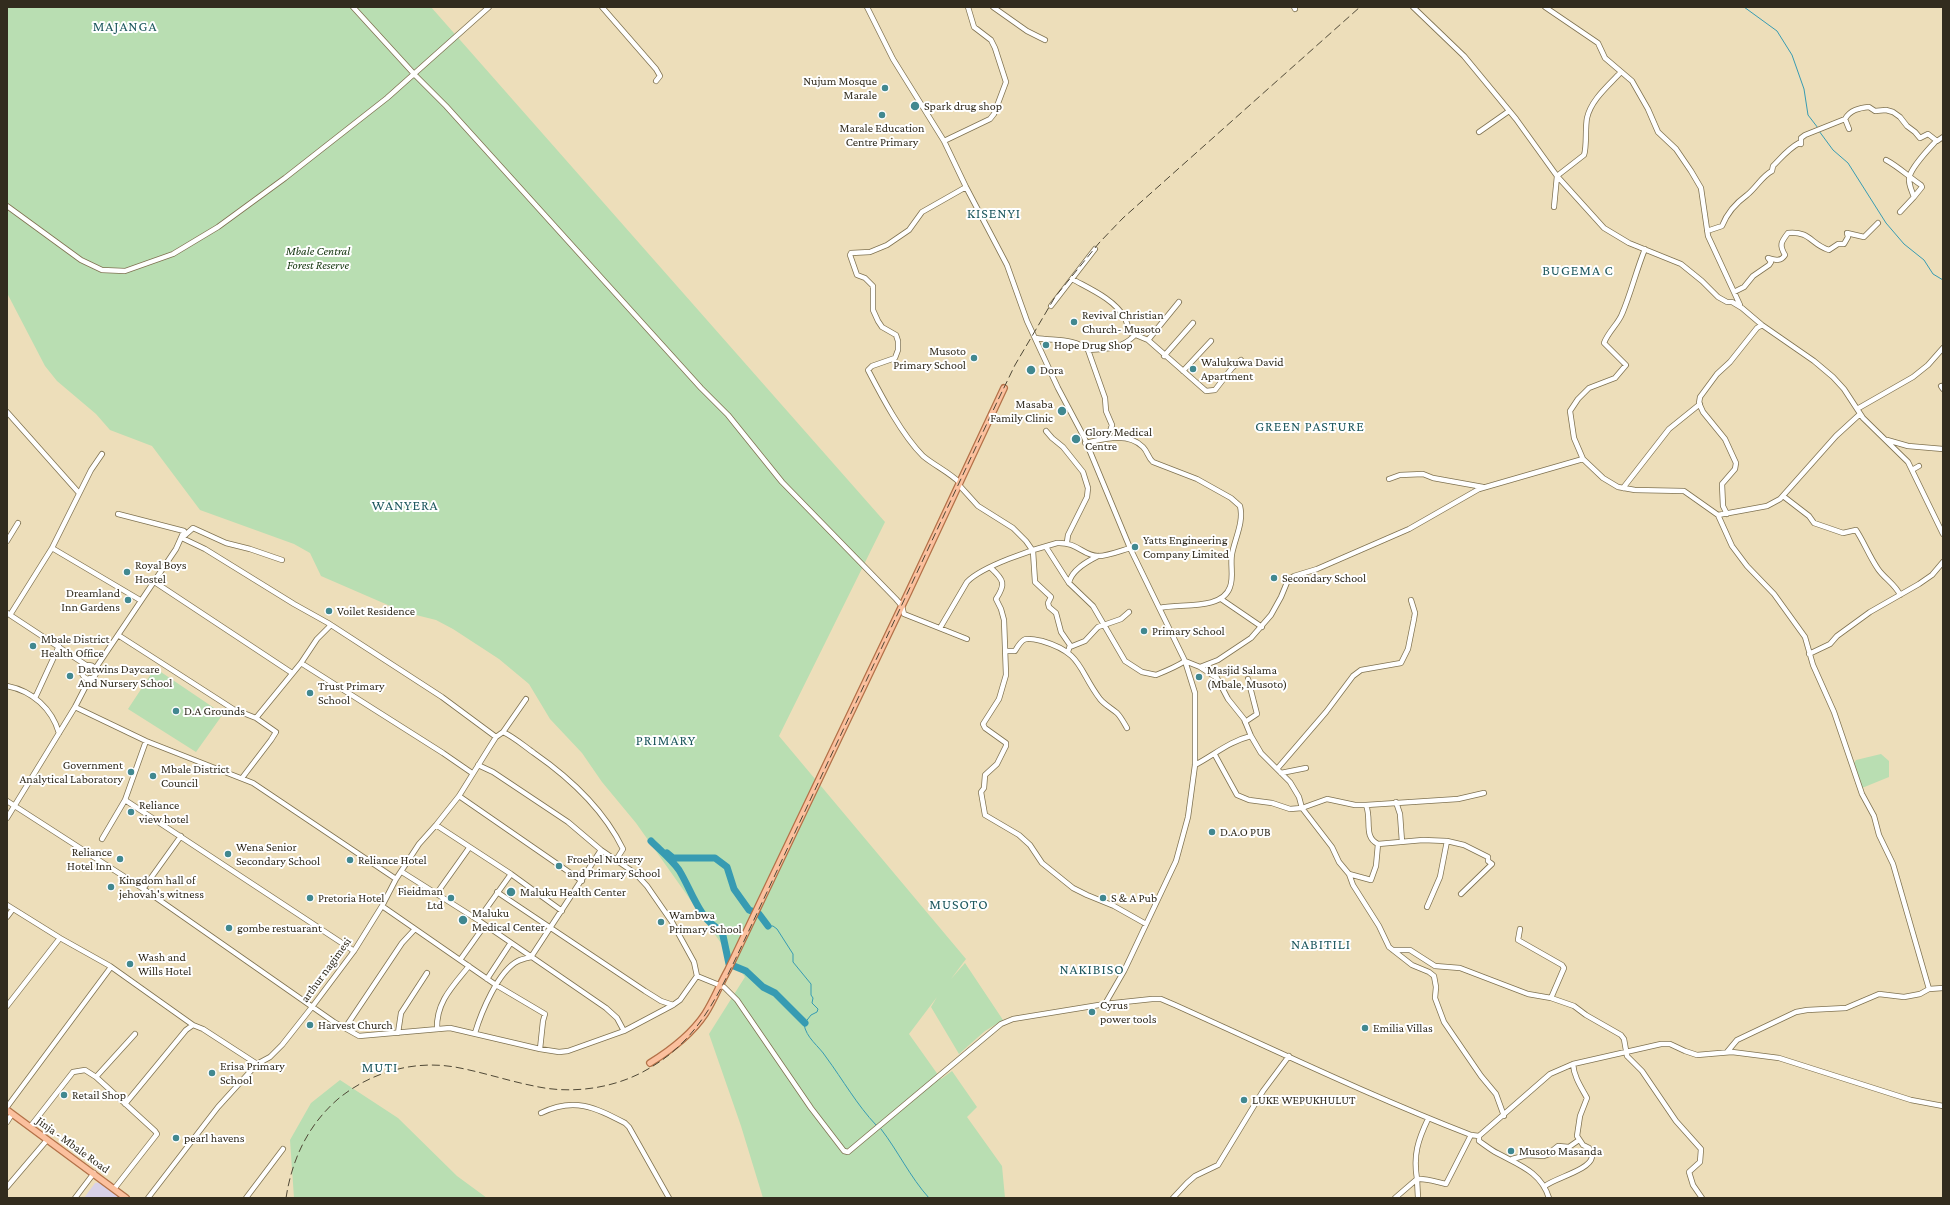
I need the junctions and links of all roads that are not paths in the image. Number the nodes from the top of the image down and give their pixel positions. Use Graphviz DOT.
graph roads {
  1 [pos="354,7"];
  2 [pos="489,7"];
  3 [pos="602,7"];
  4 [pos="867,7"];
  5 [pos="968,7"];
  6 [pos="993,7"];
  7 [pos="1414,7"];
  8 [pos="1545,7"];
  9 [pos="1045,40"];
  10 [pos="1620,73"];
  11 [pos="415,75"];
  12 [pos="656,81"];
  13 [pos="1509,111"];
  14 [pos="1845,119"];
  15 [pos="1849,129"];
  16 [pos="1479,132"];
  17 [pos="1943,137"];
  18 [pos="944,141"];
  19 [pos="1936,141"];
  20 [pos="1886,160"];
  21 [pos="1557,176"];
  22 [pos="1910,178"];
  23 [pos="966,187"];
  24 [pos="1914,197"];
  25 [pos="7,206"];
  26 [pos="1554,207"];
  27 [pos="1900,212"];
  28 [pos="1878,223"];
  29 [pos="1707,231"];
  30 [pos="1095,249"];
  31 [pos="1645,249"];
  32 [pos="1072,279"];
  33 [pos="1734,292"];
  34 [pos="1179,302"];
  35 [pos="1051,306"];
  36 [pos="1742,308"];
  37 [pos="1193,323"];
  38 [pos="1762,325"];
  39 [pos="1134,336"];
  40 [pos="1036,338"];
  41 [pos="1148,340"];
  42 [pos="1211,340"];
  43 [pos="1943,348"];
  44 [pos="1088,350"];
  45 [pos="1164,356"];
  46 [pos="1241,360"];
  47 [pos="1183,371"];
  48 [pos="1004,388"];
  49 [pos="1700,404"];
  50 [pos="7,412"];
  51 [pos="1858,412"];
  52 [pos="1046,431"];
  53 [pos="1108,438"];
  54 [pos="1886,439"];
  55 [pos="1085,443"];
  56 [pos="1943,449"];
  57 [pos="102,454"];
  58 [pos="1583,459"];
  59 [pos="1919,466"];
  60 [pos="1912,470"];
  61 [pos="1389,478"];
  62 [pos="960,484"];
  63 [pos="1485,488"];
  64 [pos="1623,488"];
  65 [pos="79,493"];
  66 [pos="1783,496"];
  67 [pos="118,514"];
  68 [pos="1727,514"];
  69 [pos="1718,515"];
  70 [pos="18,523"];
  71 [pos="1943,534"];
  72 [pos="182,538"];
  73 [pos="7,541"];
  74 [pos="1067,542"];
  75 [pos="1046,547"];
  76 [pos="52,548"];
  77 [pos="1130,548"];
  78 [pos="1033,551"];
  79 [pos="1098,556"];
  80 [pos="282,560"];
  81 [pos="1943,562"];
  82 [pos="991,568"];
  83 [pos="153,581"];
  84 [pos="1070,583"];
  85 [pos="1900,596"];
  86 [pos="1221,599"];
  87 [pos="140,600"];
  88 [pos="1412,600"];
  89 [pos="902,606"];
  90 [pos="1160,608"];
  91 [pos="1129,612"];
  92 [pos="9,614"];
  93 [pos="1104,624"];
  94 [pos="332,625"];
  95 [pos="1262,627"];
  96 [pos="940,628"];
  97 [pos="118,635"];
  98 [pos="967,639"];
  99 [pos="59,646"];
  100 [pos="1069,649"];
  101 [pos="1006,651"];
  102 [pos="1810,654"];
  103 [pos="1185,660"];
  104 [pos="301,663"];
  105 [pos="86,665"];
  106 [pos="1200,667"];
  107 [pos="95,669"];
  108 [pos="292,673"];
  109 [pos="90,678"];
  110 [pos="1248,678"];
  111 [pos="7,686"];
  112 [pos="35,698"];
  113 [pos="526,699"];
  114 [pos="75,707"];
  115 [pos="256,718"];
  116 [pos="1246,722"];
  117 [pos="1127,728"];
  118 [pos="503,732"];
  119 [pos="59,733"];
  120 [pos="1250,736"];
  121 [pos="496,737"];
  122 [pos="146,741"];
  123 [pos="1215,754"];
  124 [pos="1195,765"];
  125 [pos="478,766"];
  126 [pos="1306,768"];
  127 [pos="1277,769"];
  128 [pos="472,773"];
  129 [pos="1281,773"];
  130 [pos="242,778"];
  131 [pos="1484,793"];
  132 [pos="459,796"];
  133 [pos="125,800"];
  134 [pos="7,801"];
  135 [pos="1396,802"];
  136 [pos="1366,805"];
  137 [pos="14,807"];
  138 [pos="1302,808"];
  139 [pos="7,818"];
  140 [pos="436,825"];
  141 [pos="181,836"];
  142 [pos="102,839"];
  143 [pos="1447,841"];
  144 [pos="1402,842"];
  145 [pos="1378,844"];
  146 [pos="469,848"];
  147 [pos="601,850"];
  148 [pos="616,860"];
  149 [pos="402,872"];
  150 [pos="511,874"];
  151 [pos="1349,874"];
  152 [pos="396,879"];
  153 [pos="582,881"];
  154 [pos="143,888"];
  155 [pos="497,892"];
  156 [pos="437,893"];
  157 [pos="1461,894"];
  158 [pos="7,905"];
  159 [pos="382,906"];
  160 [pos="1427,907"];
  161 [pos="13,909"];
  162 [pos="562,911"];
  163 [pos="7,917"];
  164 [pos="478,920"];
  165 [pos="1146,924"];
  166 [pos="485,925"];
  167 [pos="551,927"];
  168 [pos="1520,929"];
  169 [pos="414,930"];
  170 [pos="60,938"];
  171 [pos="510,944"];
  172 [pos="1391,950"];
  173 [pos="354,951"];
  174 [pos="531,957"];
  175 [pos="460,960"];
  176 [pos="469,966"];
  177 [pos="111,968"];
  178 [pos="426,974"];
  179 [pos="697,976"];
  180 [pos="487,979"];
  181 [pos="720,984"];
  182 [pos="496,985"];
  183 [pos="1943,988"];
  184 [pos="1929,989"];
  185 [pos="1551,998"];
  186 [pos="1105,1004"];
  187 [pos="673,1005"];
  188 [pos="7,1006"];
  189 [pos="312,1007"];
  190 [pos="193,1025"];
  191 [pos="344,1028"];
  192 [pos="437,1029"];
  193 [pos="624,1032"];
  194 [pos="398,1033"];
  195 [pos="475,1033"];
  196 [pos="135,1034"];
  197 [pos="540,1049"];
  198 [pos="1626,1051"];
  199 [pos="1727,1052"];
  200 [pos="1289,1056"];
  201 [pos="650,1063"];
  202 [pos="257,1064"];
  203 [pos="1573,1064"];
  204 [pos="96,1077"];
  205 [pos="125,1104"];
  206 [pos="1943,1106"];
  207 [pos="7,1107"];
  208 [pos="7,1110"];
  209 [pos="12,1114"];
  210 [pos="541,1114"];
  211 [pos="1504,1116"];
  212 [pos="1428,1119"];
  213 [pos="7,1122"];
  214 [pos="30,1127"];
  215 [pos="1471,1135"];
  216 [pos="1478,1136"];
  217 [pos="47,1140"];
  218 [pos="1579,1140"];
  219 [pos="282,1149"];
  220 [pos="1512,1159"];
  221 [pos="94,1173"];
  222 [pos="1418,1179"];
  223 [pos="1545,1186"];
  224 [pos="7,1187"];
  225 [pos="114,1189"];
  226 [pos="75,1198"];
  227 [pos="126,1198"];
  228 [pos="148,1198"];
  229 [pos="246,1198"];
  230 [pos="669,1198"];
  231 [pos="1174,1198"];
  232 [pos="1395,1198"];
  233 [pos="1418,1198"];
  234 [pos="1549,1198"];
  235 [pos="1702,1198"];
  1 -- 11 [label="street"];
  2 -- 11 [label="street"];
  3 -- 12 [label="street"];
  4 -- 18 [label="street"];
  5 -- 18 [label="street"];
  6 -- 9 [label="street"];
  7 -- 13 [label="street"];
  8 -- 10 [label="street"];
  10 -- 21 [label="street"];
  10 -- 29 [label="street"];
  11 -- 25 [label="street"];
  11 -- 89 [label="street"];
  13 -- 16 [label="street"];
  13 -- 21 [label="street"];
  14 -- 15 [label="street"];
  14 -- 19 [label="street"];
  14 -- 29 [label="street"];
  17 -- 19 [label="street"];
  18 -- 23 [label="street"];
  19 -- 22 [label="street"];
  20 -- 22 [label="street"];
  21 -- 26 [label="street"];
  21 -- 31 [label="street"];
  22 -- 24 [label="street"];
  22 -- 24 [label="street"];
  23 -- 40 [label="street"];
  23 -- 62 [label="street"];
  24 -- 27 [label="street"];
  28 -- 33 [label="street"];
  29 -- 33 [label="street"];
  30 -- 32 [label="street"];
  31 -- 36 [label="street"];
  31 -- 58 [label="street"];
  32 -- 35 [label="street"];
  32 -- 39 [label="street"];
  33 -- 36 [label="street"];
  34 -- 41 [label="street"];
  36 -- 38 [label="street"];
  37 -- 45 [label="street"];
  38 -- 49 [label="street"];
  38 -- 51 [label="street"];
  39 -- 41 [label="street"];
  39 -- 44 [label="street"];
  40 -- 44 [label="street"];
  40 -- 55 [label="street"];
  41 -- 45 [label="street"];
  42 -- 47 [label="street"];
  43 -- 51 [label="street"];
  44 -- 53 [label="street"];
  45 -- 47 [label="street"];
  46 -- 47 [label="street"];
  48 -- 62 [label="main road"];
  49 -- 64 [label="street"];
  49 -- 68 [label="street"];
  50 -- 65 [label="street"];
  51 -- 54 [label="street"];
  51 -- 66 [label="street"];
  52 -- 74 [label="street"];
  53 -- 55 [label="street"];
  53 -- 86 [label="street"];
  54 -- 56 [label="street"];
  54 -- 60 [label="street"];
  55 -- 77 [label="street"];
  57 -- 65 [label="street"];
  58 -- 63 [label="street"];
  58 -- 64 [label="street"];
  59 -- 60 [label="street"];
  60 -- 71 [label="street"];
  61 -- 63 [label="street"];
  62 -- 78 [label="street"];
  62 -- 89 [label="main road"];
  63 -- 95 [label="street"];
  64 -- 69 [label="street"];
  65 -- 76 [label="street"];
  66 -- 68 [label="street"];
  66 -- 85 [label="street"];
  67 -- 72 [label="street"];
  68 -- 69 [label="street"];
  69 -- 102 [label="street"];
  70 -- 73 [label="street"];
  72 -- 80 [label="street"];
  72 -- 83 [label="street"];
  72 -- 94 [label="street"];
  74 -- 75 [label="street"];
  74 -- 79 [label="street"];
  75 -- 78 [label="street"];
  75 -- 84 [label="street"];
  76 -- 87 [label="street"];
  76 -- 92 [label="street"];
  77 -- 79 [label="street"];
  77 -- 90 [label="street"];
  78 -- 82 [label="street"];
  78 -- 100 [label="street"];
  79 -- 84 [label="street"];
  81 -- 85 [label="street"];
  82 -- 96 [label="street"];
  82 -- 101 [label="street"];
  83 -- 87 [label="street"];
  83 -- 108 [label="street"];
  84 -- 93 [label="street"];
  85 -- 102 [label="street"];
  86 -- 90 [label="street"];
  86 -- 95 [label="street"];
  87 -- 97 [label="street"];
  88 -- 127 [label="street"];
  89 -- 96 [label="street"];
  89 -- 181 [label="main road"];
  90 -- 103 [label="street"];
  91 -- 93 [label="street"];
  92 -- 99 [label="street"];
  93 -- 100 [label="street"];
  93 -- 103 [label="street"];
  94 -- 104 [label="street"];
  94 -- 121 [label="street"];
  95 -- 106 [label="street"];
  96 -- 98 [label="street"];
  97 -- 107 [label="street"];
  97 -- 115 [label="street"];
  99 -- 105 [label="street"];
  99 -- 112 [label="street"];
  100 -- 101 [label="street"];
  100 -- 117 [label="street"];
  101 -- 165 [label="street"];
  102 -- 184 [label="street"];
  103 -- 106 [label="street"];
  103 -- 124 [label="street"];
  104 -- 108 [label="street"];
  104 -- 128 [label="street"];
  105 -- 107 [label="street"];
  105 -- 109 [label="street"];
  106 -- 116 [label="street"];
  107 -- 109 [label="street"];
  108 -- 115 [label="street"];
  109 -- 114 [label="street"];
  110 -- 116 [label="street"];
  111 -- 112 [label="street"];
  112 -- 119 [label="street"];
  113 -- 118 [label="street"];
  114 -- 119 [label="street"];
  114 -- 122 [label="street"];
  115 -- 130 [label="street"];
  116 -- 120 [label="street"];
  118 -- 121 [label="street"];
  118 -- 148 [label="street"];
  119 -- 137 [label="street"];
  120 -- 123 [label="street"];
  120 -- 127 [label="street"];
  121 -- 125 [label="street, arthur nagimesi"];
  122 -- 130 [label="street"];
  122 -- 133 [label="street"];
  123 -- 124 [label="street"];
  123 -- 138 [label="street"];
  124 -- 165 [label="street"];
  125 -- 128 [label="street, arthur nagimesi"];
  125 -- 147 [label="street"];
  126 -- 129 [label="street"];
  127 -- 129 [label="street"];
  128 -- 132 [label="street, arthur nagimesi"];
  129 -- 138 [label="street"];
  130 -- 152 [label="street"];
  131 -- 135 [label="street"];
  132 -- 140 [label="street, arthur nagimesi"];
  132 -- 153 [label="street"];
  133 -- 141 [label="street"];
  133 -- 142 [label="street"];
  134 -- 137 [label="street"];
  135 -- 136 [label="street"];
  135 -- 144 [label="street"];
  136 -- 138 [label="street"];
  136 -- 145 [label="street"];
  137 -- 139 [label="street"];
  137 -- 154 [label="street"];
  138 -- 151 [label="street"];
  140 -- 146 [label="street"];
  140 -- 149 [label="street, arthur nagimesi"];
  141 -- 154 [label="street"];
  141 -- 173 [label="street"];
  143 -- 144 [label="street"];
  143 -- 157 [label="street"];
  143 -- 160 [label="street"];
  144 -- 145 [label="street"];
  145 -- 151 [label="street"];
  146 -- 150 [label="street"];
  146 -- 156 [label="street"];
  147 -- 148 [label="street"];
  147 -- 153 [label="street"];
  148 -- 179 [label="street"];
  149 -- 152 [label="street, arthur nagimesi"];
  149 -- 156 [label="street"];
  150 -- 155 [label="street"];
  150 -- 162 [label="street"];
  151 -- 172 [label="street"];
  152 -- 159 [label="street, arthur nagimesi"];
  153 -- 162 [label="street"];
  154 -- 189 [label="street"];
  155 -- 164 [label="street"];
  155 -- 167 [label="street"];
  156 -- 164 [label="street"];
  158 -- 161 [label="street"];
  159 -- 169 [label="street"];
  159 -- 173 [label="street, arthur nagimesi"];
  161 -- 163 [label="street"];
  161 -- 170 [label="street"];
  162 -- 167 [label="street"];
  164 -- 166 [label="street"];
  165 -- 186 [label="street"];
  166 -- 171 [label="street"];
  166 -- 175 [label="street"];
  167 -- 174 [label="street"];
  167 -- 187 [label="street"];
  168 -- 185 [label="street"];
  169 -- 175 [label="street"];
  169 -- 191 [label="street"];
  170 -- 177 [label="street"];
  170 -- 188 [label="street"];
  171 -- 174 [label="street"];
  171 -- 180 [label="street"];
  172 -- 185 [label="street"];
  172 -- 211 [label="street"];
  173 -- 189 [label="street, arthur nagimesi"];
  174 -- 182 [label="street"];
  174 -- 193 [label="street"];
  175 -- 176 [label="street"];
  176 -- 180 [label="street"];
  176 -- 192 [label="street"];
  177 -- 190 [label="street"];
  177 -- 207 [label="street"];
  178 -- 194 [label="street"];
  179 -- 181 [label="street"];
  179 -- 187 [label="street"];
  180 -- 182 [label="street"];
  181 -- 186 [label="street"];
  181 -- 201 [label="main road"];
  182 -- 195 [label="street"];
  182 -- 197 [label="street"];
  183 -- 184 [label="street"];
  184 -- 199 [label="street"];
  185 -- 198 [label="street"];
  186 -- 200 [label="street"];
  187 -- 193 [label="street"];
  189 -- 191 [label="street"];
  189 -- 202 [label="street, arthur nagimesi"];
  190 -- 202 [label="street"];
  190 -- 205 [label="street"];
  191 -- 194 [label="street"];
  192 -- 194 [label="street"];
  192 -- 195 [label="street"];
  193 -- 197 [label="street"];
  195 -- 197 [label="street"];
  196 -- 204 [label="street"];
  198 -- 199 [label="street"];
  198 -- 203 [label="street"];
  198 -- 235 [label="street"];
  199 -- 206 [label="street"];
  200 -- 212 [label="street"];
  200 -- 231 [label="street"];
  202 -- 228 [label="street, arthur nagimesi"];
  203 -- 211 [label="street"];
  203 -- 218 [label="street"];
  204 -- 205 [label="street"];
  204 -- 214 [label="street"];
  205 -- 225 [label="street"];
  208 -- 209 [label="main road, Jinja - Mbale Road"];
  209 -- 213 [label="street"];
  209 -- 214 [label="main road, Jinja - Mbale Road"];
  210 -- 230 [label="street"];
  211 -- 216 [label="street"];
  212 -- 215 [label="street"];
  212 -- 222 [label="street"];
  214 -- 217 [label="main road, Jinja - Mbale Road"];
  215 -- 216 [label="street"];
  215 -- 222 [label="street"];
  216 -- 220 [label="street"];
  217 -- 221 [label="main road, Jinja - Mbale Road"];
  217 -- 224 [label="street"];
  218 -- 220 [label="street"];
  218 -- 223 [label="street"];
  219 -- 229 [label="street"];
  220 -- 223 [label="street"];
  221 -- 225 [label="main road, Jinja - Mbale Road"];
  221 -- 226 [label="street"];
  222 -- 232 [label="street"];
  222 -- 233 [label="street"];
  223 -- 234 [label="street"];
  225 -- 227 [label="main road, Jinja - Mbale Road"];
}
